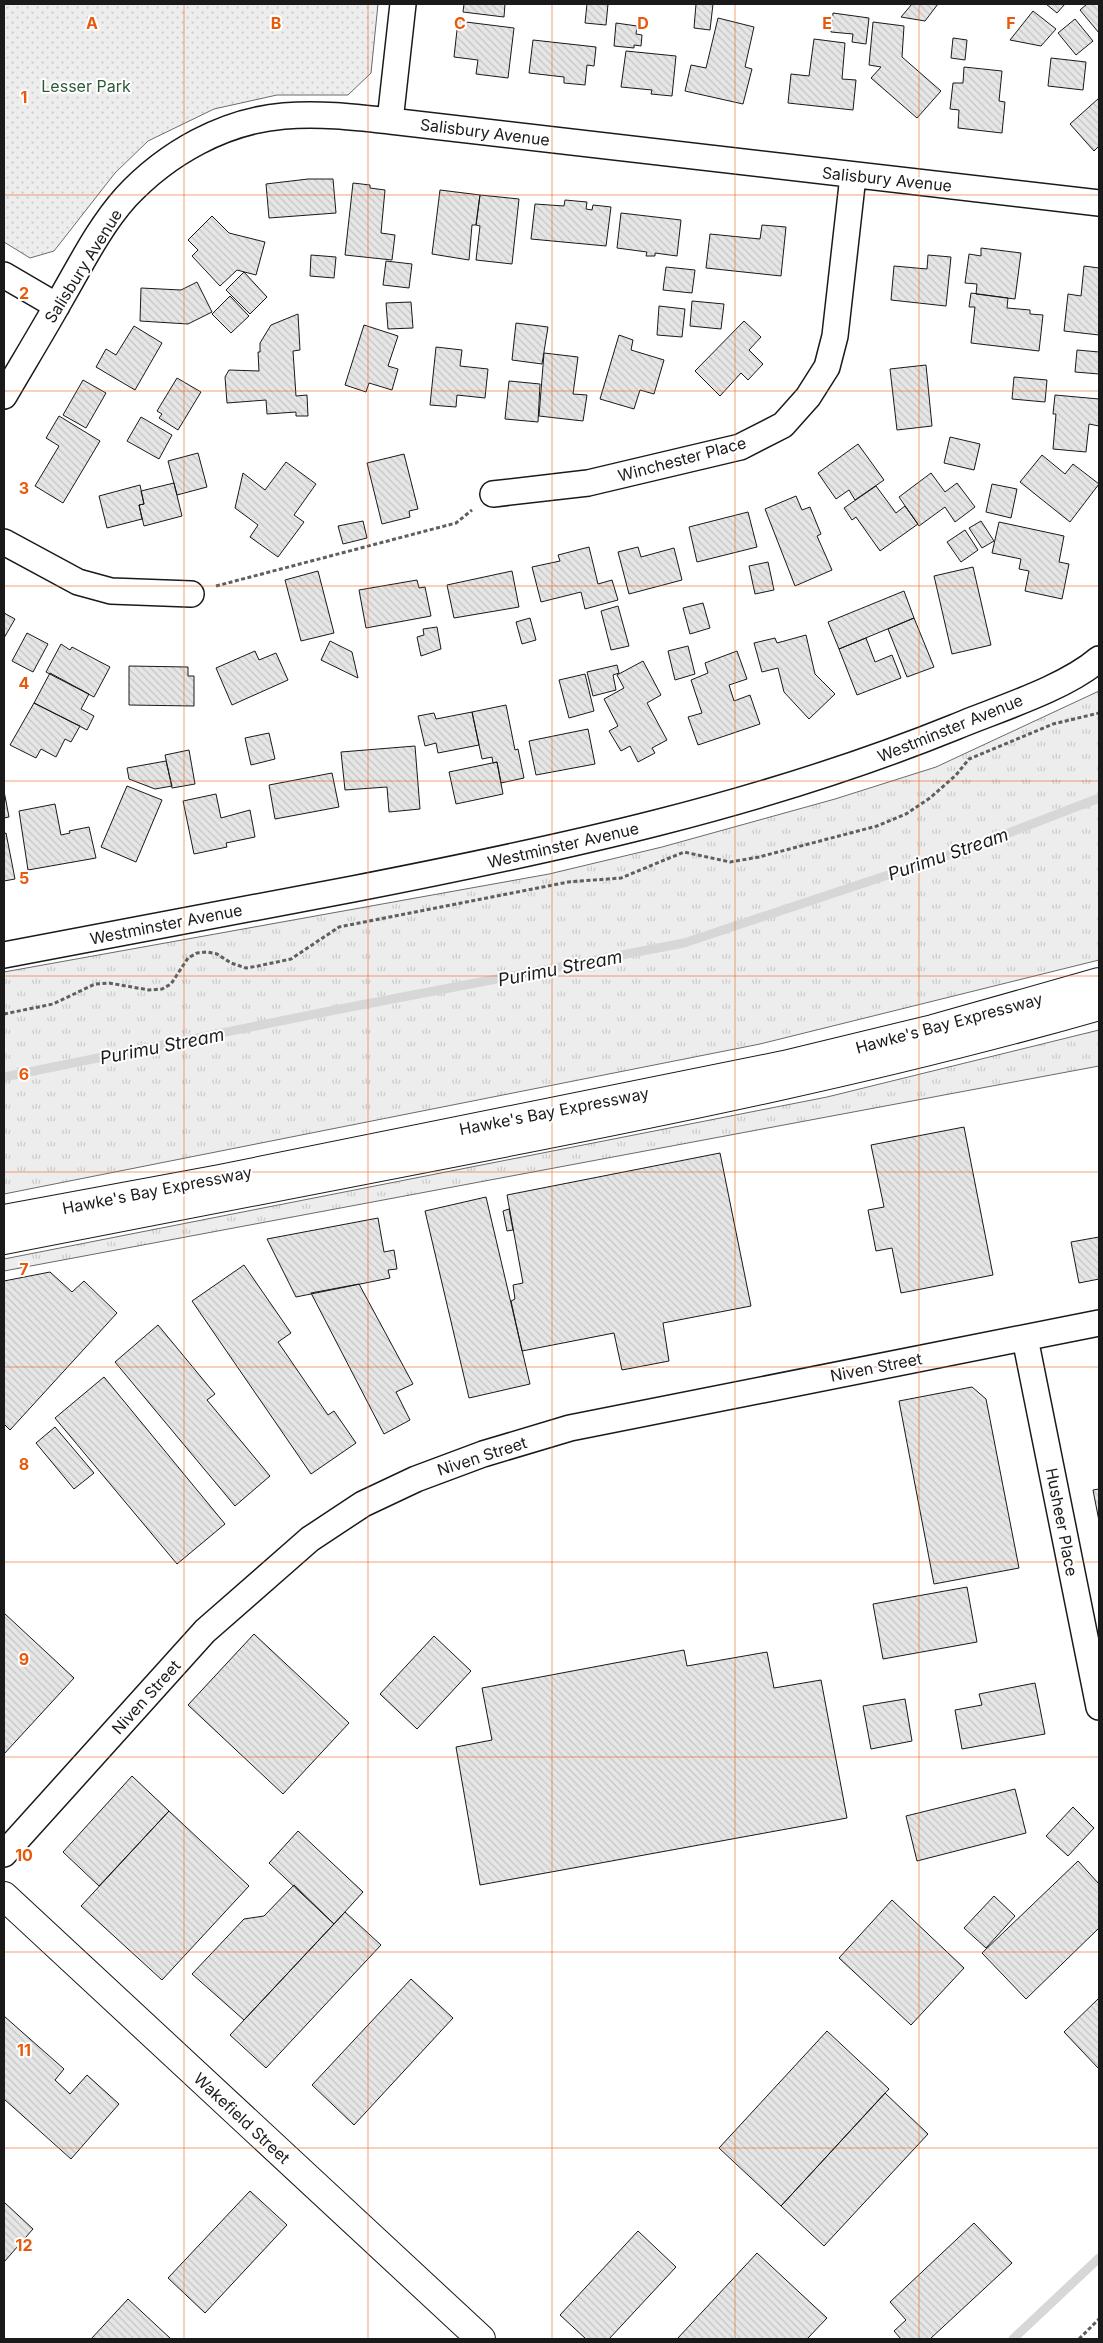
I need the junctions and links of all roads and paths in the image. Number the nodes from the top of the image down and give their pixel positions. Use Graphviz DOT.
graph roads {
  1 [pos="403,4"];
  2 [pos="390,121"];
  3 [pos="853,176"];
  4 [pos="1099,203"];
  5 [pos="4,275"];
  6 [pos="57,306"];
  7 [pos="4,396"];
  8 [pos="493,494"];
  9 [pos="4,542"];
  10 [pos="192,594"];
  11 [pos="1099,659"];
  12 [pos="1099,713"];
  13 [pos="4,955"];
  14 [pos="1099,982"];
  15 [pos="1099,1006"];
  16 [pos="4,1014"];
  17 [pos="4,1219"];
  18 [pos="4,1240"];
  19 [pos="1099,1324"];
  20 [pos="1025,1338"];
  21 [pos="1099,1707"];
  22 [pos="4,1854"];
  23 [pos="4,1896"];
  24 [pos="1099,2319"];
  25 [pos="481,2339"];
  26 [pos="1079,2339"];
  1 -- 2 [label="street"];
  2 -- 3 [label="street, Salisbury Avenue"];
  2 -- 6 [label="street, Salisbury Avenue"];
  3 -- 4 [label="street, Salisbury Avenue"];
  3 -- 8 [label="street, Winchester Place"];
  5 -- 6 [label="street"];
  6 -- 7 [label="street, Salisbury Avenue"];
  8 -- 10 [label="path"];
  9 -- 10 [label="street"];
  11 -- 13 [label="street, Westminster Avenue"];
  12 -- 16 [label="path"];
  14 -- 17 [label="main road, Hawke's Bay Expressway"];
  15 -- 18 [label="main road, Hawke's Bay Expressway"];
  19 -- 20 [label="street, Niven Street"];
  20 -- 21 [label="street, Husheer Place"];
  20 -- 22 [label="street, Niven Street"];
  23 -- 25 [label="main road, Wakefield Street"];
  24 -- 26 [label="path"];
}
